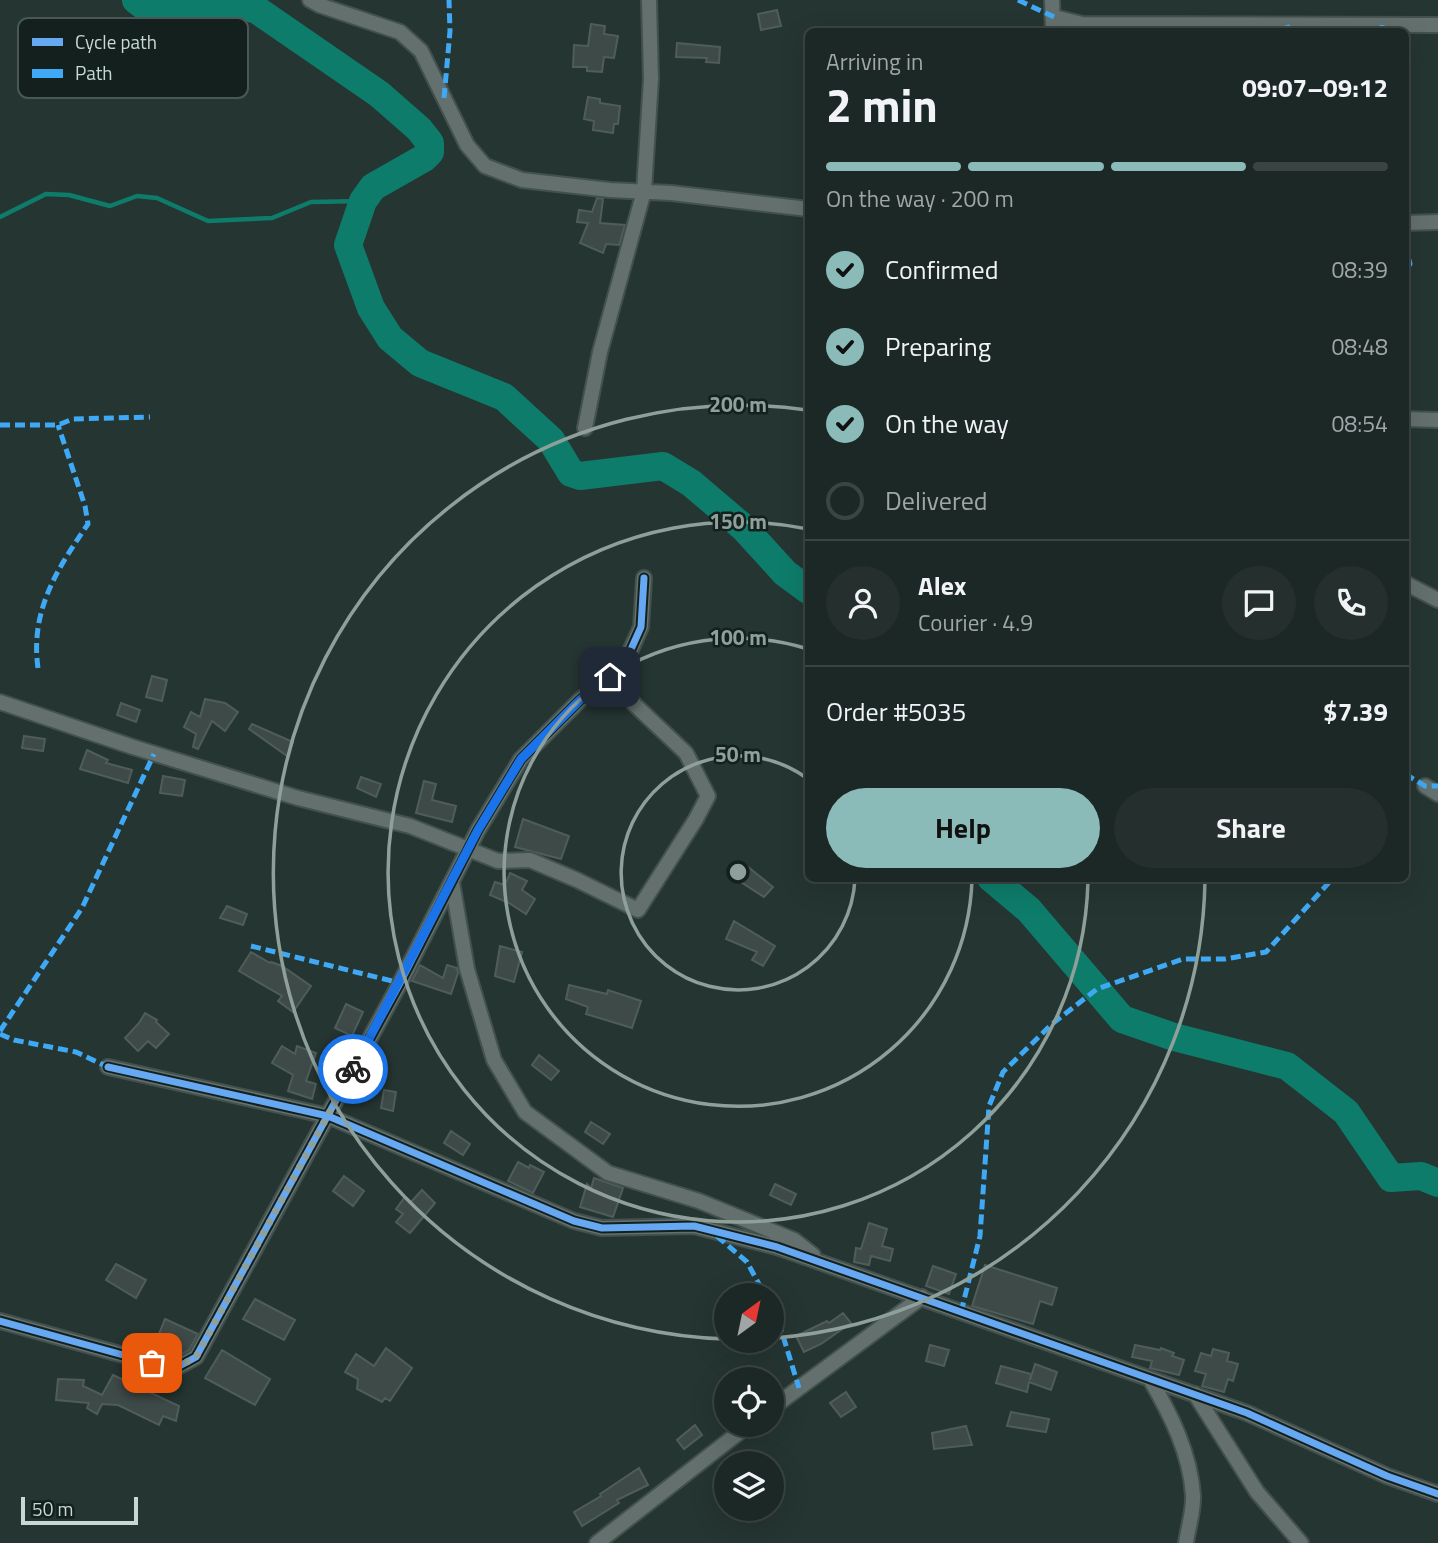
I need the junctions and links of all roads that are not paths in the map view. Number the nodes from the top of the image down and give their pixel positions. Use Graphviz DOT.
graph roads {
  1 [pos="310,0"];
  2 [pos="649,0"];
  3 [pos="1052,0"];
  4 [pos="1053,24"];
  5 [pos="1438,25"];
  6 [pos="644,191"];
  7 [pos="805,209"];
  8 [pos="1438,222"];
  9 [pos="1409,223"];
  10 [pos="1409,419"];
  11 [pos="1438,420"];
  12 [pos="585,428"];
  13 [pos="644,578"];
  14 [pos="1409,585"];
  15 [pos="1438,600"];
  16 [pos="624,665"];
  17 [pos="0,702"];
  18 [pos="1425,786"];
  19 [pos="1438,794"];
  20 [pos="470,849"];
  21 [pos="452,881"];
  22 [pos="107,1067"];
  23 [pos="328,1116"];
  24 [pos="821,1262"];
  25 [pos="922,1297"];
  26 [pos="0,1321"];
  27 [pos="1150,1379"];
  28 [pos="1195,1394"];
  29 [pos="784,1399"];
  30 [pos="733,1437"];
  31 [pos="1438,1494"];
  32 [pos="597,1543"];
  33 [pos="1186,1543"];
  34 [pos="1301,1543"];
  1 -- 6 [label="street"];
  2 -- 6 [label="street"];
  3 -- 4 [label="street"];
  4 -- 5 [label="street"];
  6 -- 7 [label="street"];
  6 -- 12 [label="street"];
  8 -- 9 [label="street"];
  10 -- 11 [label="street"];
  13 -- 16 [label="street"];
  14 -- 15 [label="street"];
  16 -- 20 [label="street"];
  16 -- 20 [label="street"];
  17 -- 20 [label="street"];
  18 -- 19 [label="street"];
  20 -- 21 [label="street"];
  21 -- 23 [label="street"];
  21 -- 24 [label="street"];
  22 -- 23 [label="street"];
  23 -- 24 [label="street"];
  23 -- 26 [label="street"];
  24 -- 25 [label="street"];
  25 -- 27 [label="street"];
  25 -- 29 [label="street"];
  27 -- 28 [label="street"];
  27 -- 33 [label="street"];
  28 -- 31 [label="street"];
  28 -- 34 [label="street"];
  30 -- 32 [label="street"];
}
